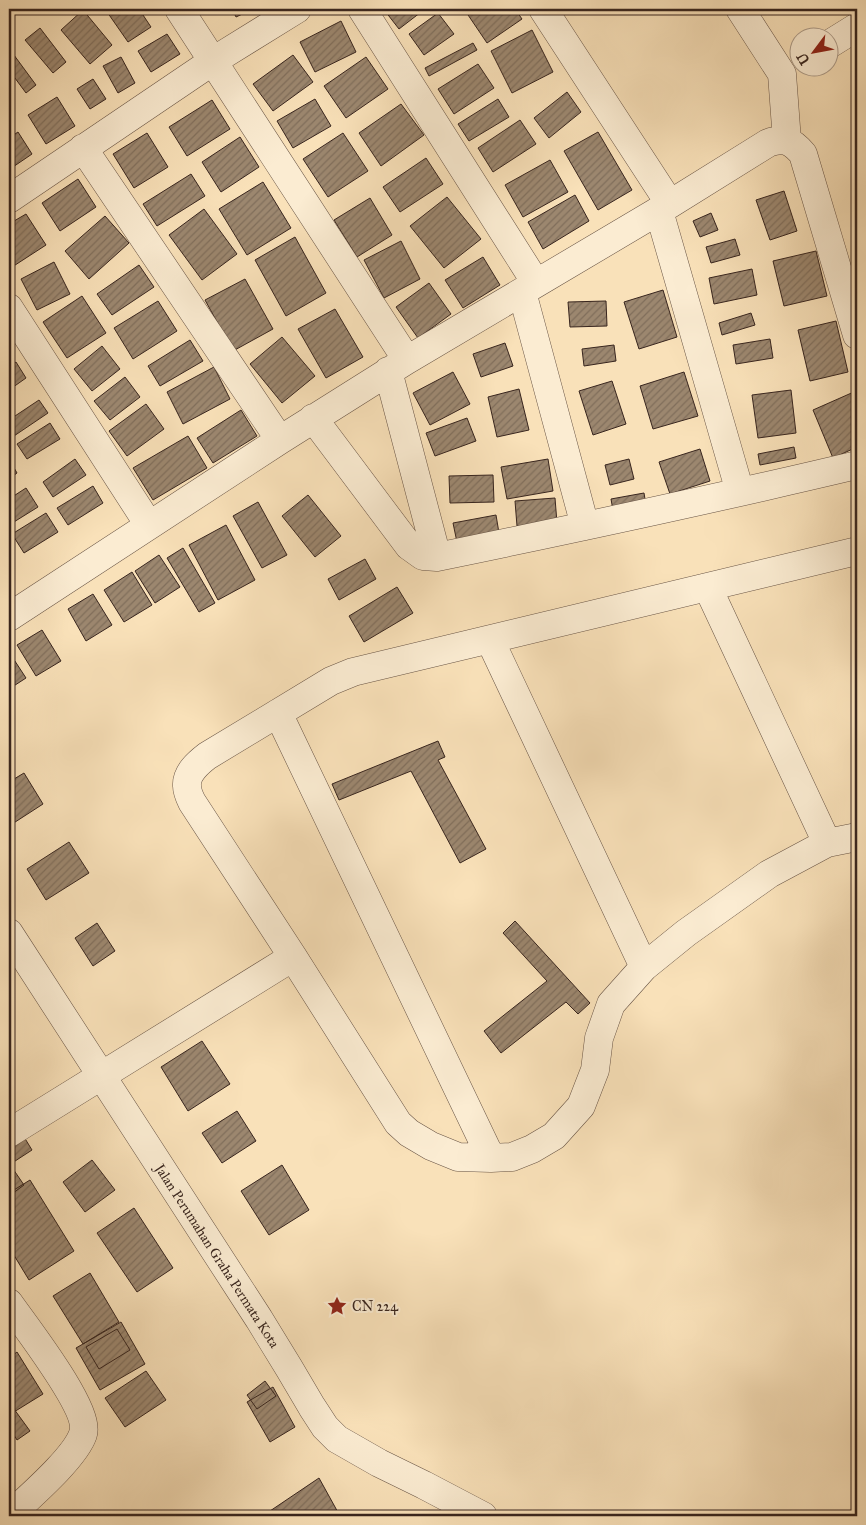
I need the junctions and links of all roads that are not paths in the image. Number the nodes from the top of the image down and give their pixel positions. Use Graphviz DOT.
graph roads {
  1 [pos="180,9"];
  2 [pos="296,9"];
  3 [pos="362,9"];
  4 [pos="543,9"];
  5 [pos="740,9"];
  6 [pos="857,28"];
  7 [pos="838,39"];
  8 [pos="213,61"];
  9 [pos="788,66"];
  10 [pos="790,78"];
  11 [pos="787,141"];
  12 [pos="83,148"];
  13 [pos="9,200"];
  14 [pos="665,207"];
  15 [pos="529,287"];
  16 [pos="9,308"];
  17 [pos="857,335"];
  18 [pos="397,365"];
  19 [pos="313,418"];
  20 [pos="280,440"];
  21 [pos="857,465"];
  22 [pos="740,492"];
  23 [pos="149,525"];
  24 [pos="585,526"];
  25 [pos="857,551"];
  26 [pos="437,557"];
  27 [pos="708,588"];
  28 [pos="13,606"];
  29 [pos="490,640"];
  30 [pos="278,713"];
  31 [pos="857,837"];
  32 [pos="827,843"];
  33 [pos="9,933"];
  34 [pos="293,957"];
  35 [pos="644,967"];
  36 [pos="101,1076"];
  37 [pos="9,1133"];
  38 [pos="491,1158"];
  39 [pos="9,1303"];
  40 [pos="9,1516"];
  41 [pos="484,1516"];
  1 -- 8 [label="street"];
  2 -- 8 [label="street"];
  3 -- 15 [label="street"];
  4 -- 14 [label="street"];
  5 -- 9 [label="street"];
  6 -- 7 [label="street"];
  8 -- 12 [label="street"];
  8 -- 18 [label="street"];
  10 -- 11 [label="street"];
  11 -- 14 [label="street"];
  11 -- 17 [label="street"];
  12 -- 13 [label="street"];
  12 -- 20 [label="street"];
  14 -- 15 [label="street"];
  14 -- 22 [label="street"];
  15 -- 18 [label="street"];
  15 -- 24 [label="street"];
  16 -- 23 [label="street"];
  18 -- 19 [label="street"];
  18 -- 26 [label="street"];
  19 -- 20 [label="street"];
  19 -- 26 [label="street"];
  20 -- 23 [label="street"];
  21 -- 22 [label="street"];
  22 -- 24 [label="street"];
  23 -- 28 [label="street"];
  24 -- 26 [label="street"];
  25 -- 27 [label="street"];
  27 -- 29 [label="street"];
  27 -- 32 [label="street"];
  29 -- 30 [label="street"];
  29 -- 35 [label="street"];
  30 -- 34 [label="street"];
  30 -- 38 [label="street"];
  31 -- 32 [label="street"];
  32 -- 35 [label="street"];
  33 -- 36 [label="street, Jalan Perumahan Graha Permata Kota"];
  34 -- 36 [label="street"];
  34 -- 38 [label="street"];
  35 -- 38 [label="street"];
  36 -- 37 [label="street"];
  36 -- 41 [label="street, Jalan Perumahan Graha Permata Kota"];
  39 -- 40 [label="street"];
}
